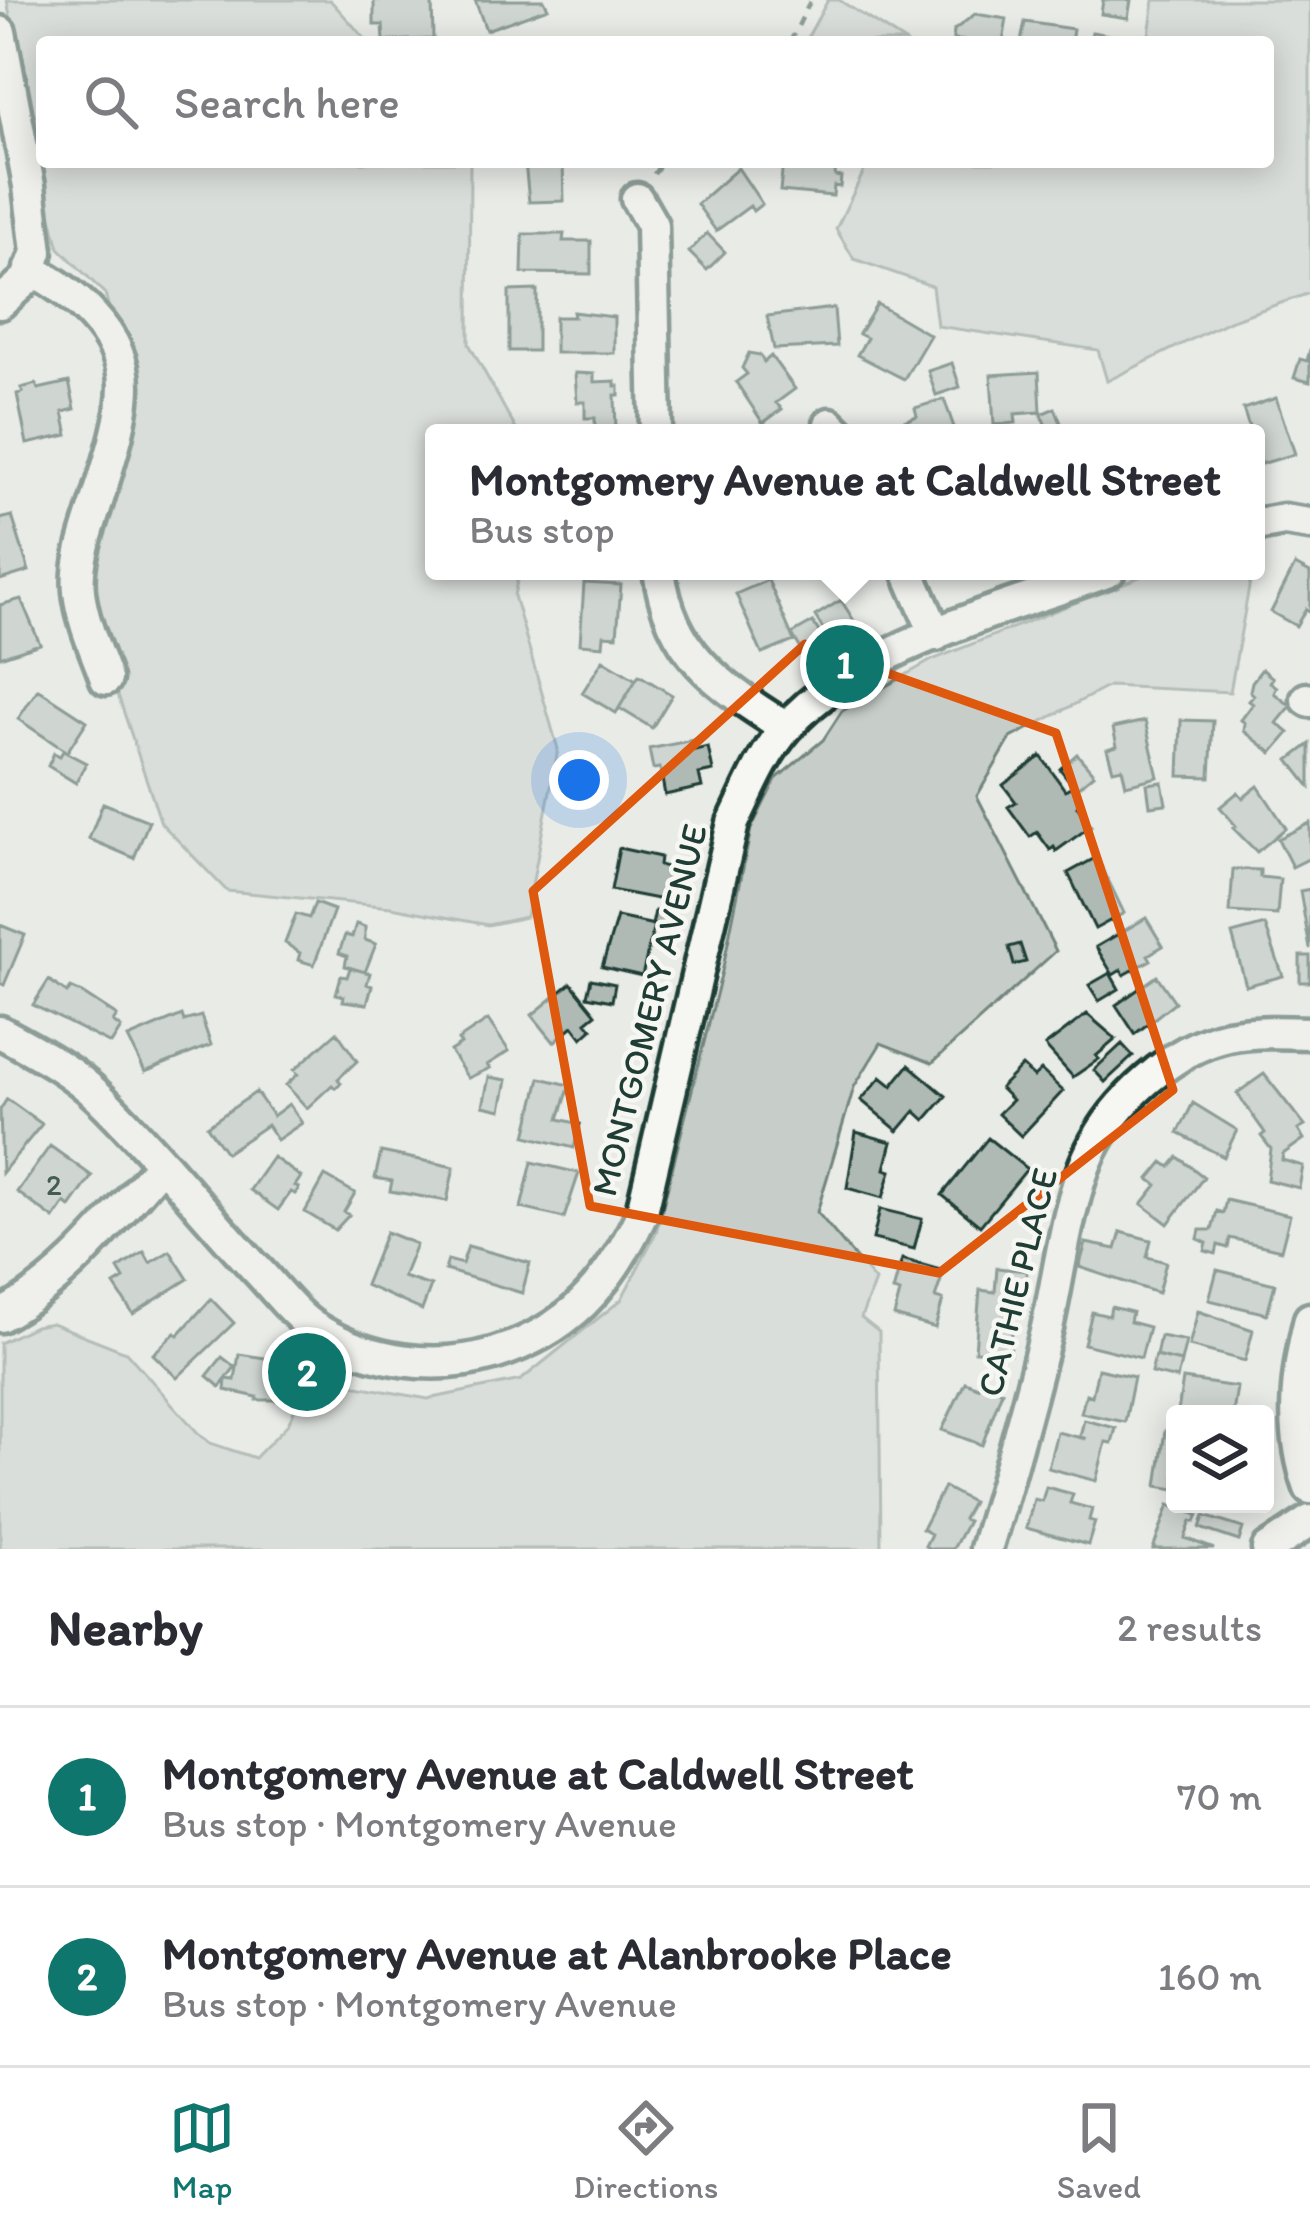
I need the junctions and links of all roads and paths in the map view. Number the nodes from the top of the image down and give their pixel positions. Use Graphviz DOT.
graph roads {
  1 [pos="811,0"];
  2 [pos="0,32"];
  3 [pos="793,36"];
  4 [pos="637,199"];
  5 [pos="31,269"];
  6 [pos="0,303"];
  7 [pos="656,424"];
  8 [pos="1265,523"];
  9 [pos="1310,524"];
  10 [pos="661,580"];
  11 [pos="912,580"];
  12 [pos="1085,580"];
  13 [pos="936,635"];
  14 [pos="106,680"];
  15 [pos="786,728"];
  16 [pos="0,1032"];
  17 [pos="1310,1033"];
  18 [pos="162,1164"];
  19 [pos="0,1316"];
  20 [pos="1310,1319"];
  21 [pos="1310,1488"];
  22 [pos="1310,1521"];
  23 [pos="986,1549"];
  24 [pos="1268,1549"];
  1 -- 3 [label="path"];
  2 -- 5 [label="street"];
  4 -- 7 [label="street"];
  5 -- 6 [label="street"];
  5 -- 14 [label="street"];
  8 -- 9 [label="street"];
  10 -- 15 [label="street"];
  11 -- 13 [label="street"];
  12 -- 13 [label="street, MONTGOMERY AVENUE"];
  13 -- 15 [label="street, MONTGOMERY AVENUE"];
  15 -- 18 [label="street, MONTGOMERY AVENUE"];
  16 -- 18 [label="street, MONTGOMERY AVENUE"];
  17 -- 23 [label="street, CATHIE PLACE"];
  18 -- 19 [label="street"];
  20 -- 21 [label="street"];
  22 -- 24 [label="street"];
}
